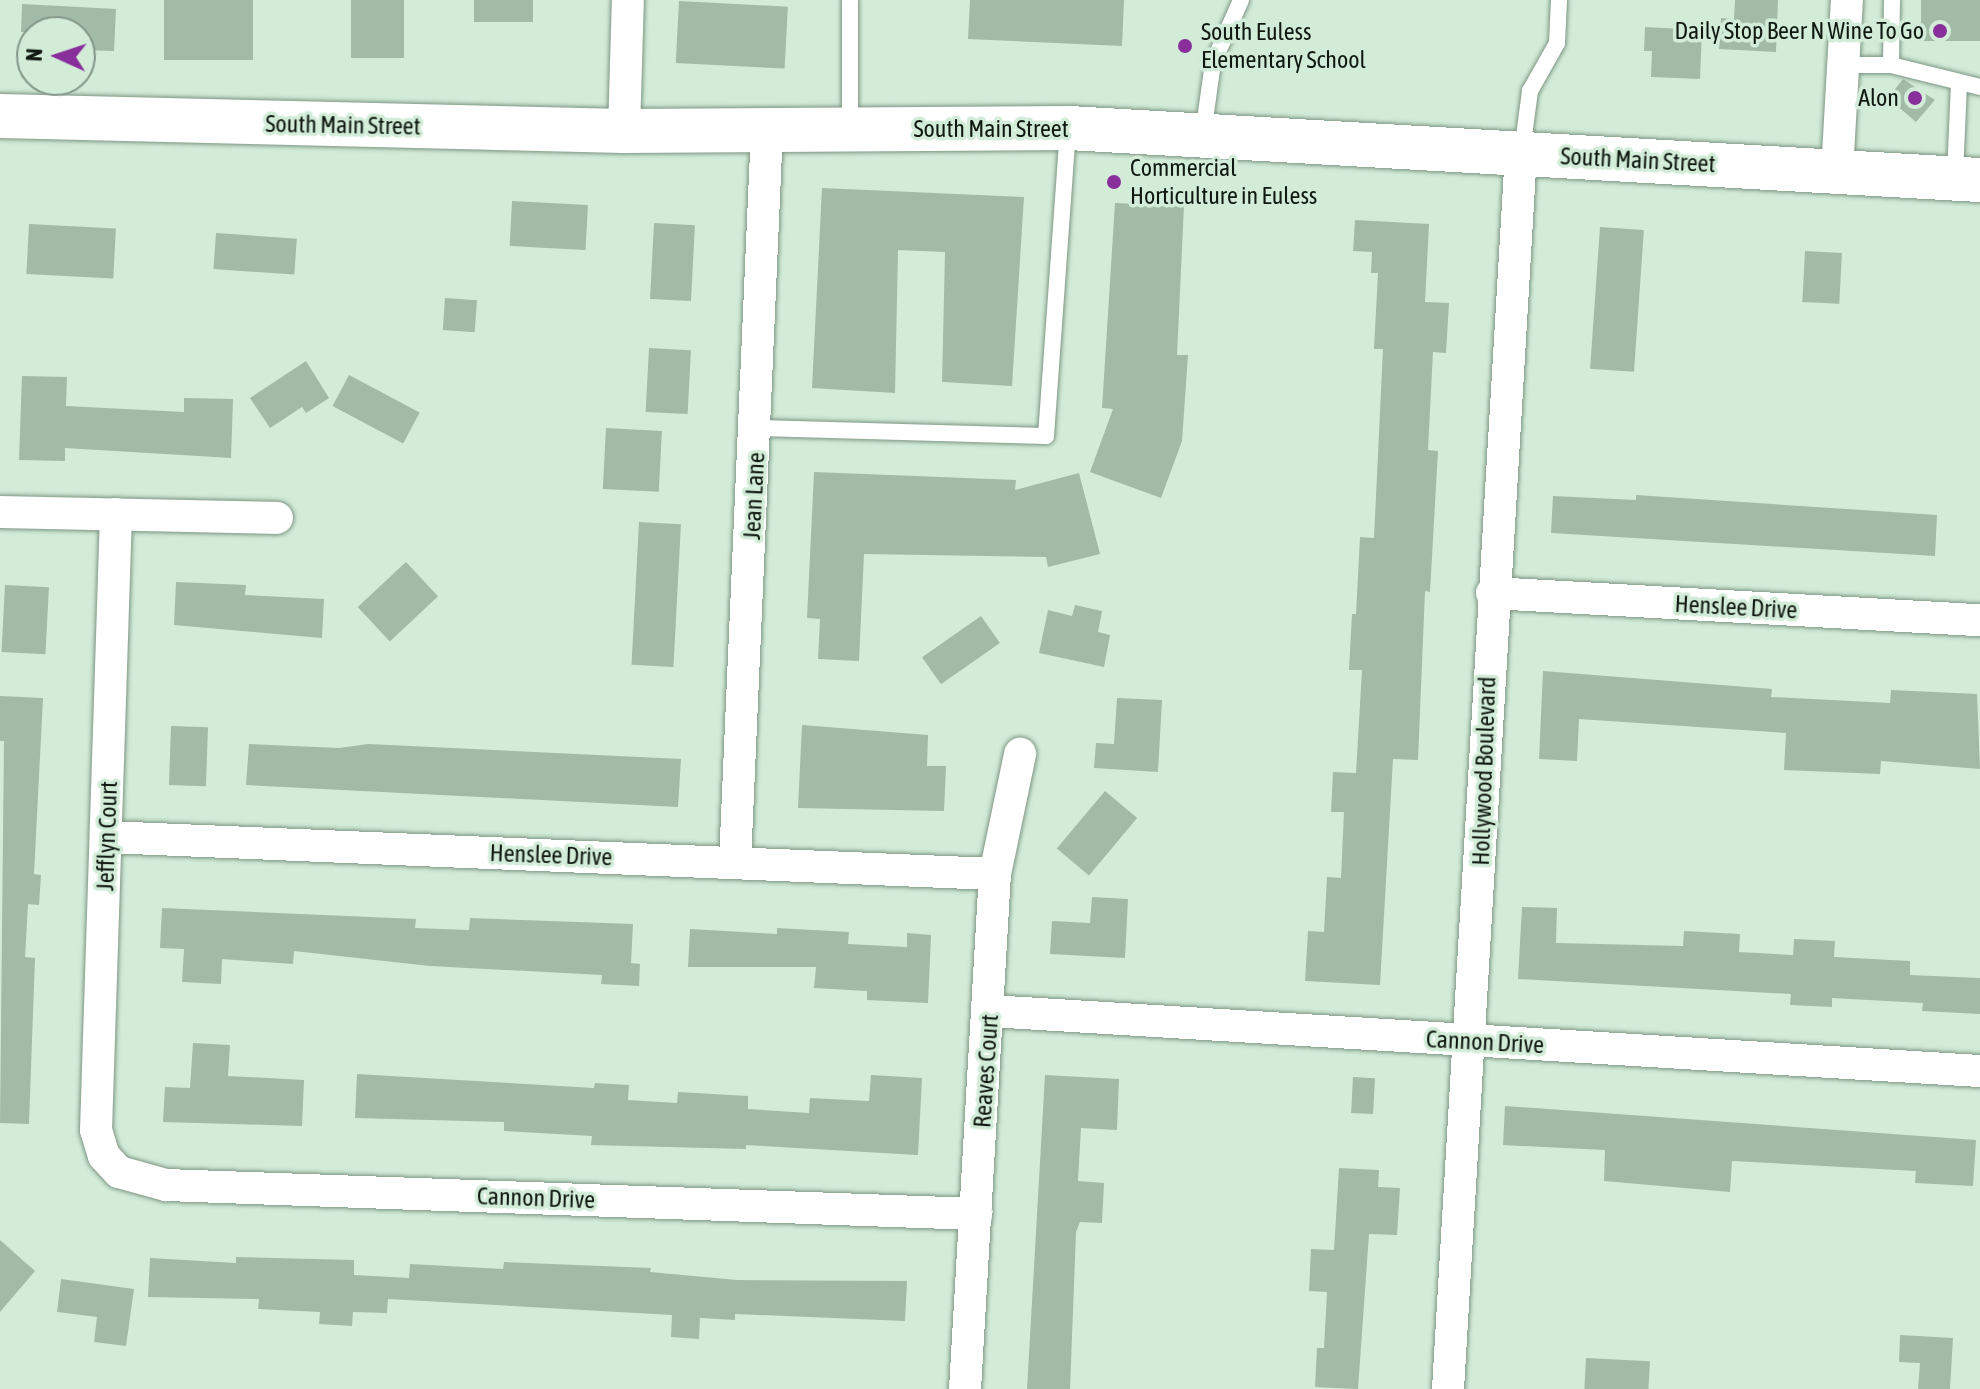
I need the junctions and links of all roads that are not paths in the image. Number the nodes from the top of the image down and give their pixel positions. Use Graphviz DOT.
graph roads {
  1 [pos="628,0"];
  2 [pos="850,0"];
  3 [pos="1241,0"];
  4 [pos="1559,0"];
  5 [pos="1847,0"];
  6 [pos="1892,0"];
  7 [pos="1844,65"];
  8 [pos="1891,65"];
  9 [pos="1959,85"];
  10 [pos="1980,87"];
  11 [pos="0,116"];
  12 [pos="1069,128"];
  13 [pos="850,129"];
  14 [pos="767,130"];
  15 [pos="624,131"];
  16 [pos="1203,134"];
  17 [pos="1521,153"];
  18 [pos="1837,172"];
  19 [pos="1967,179"];
  20 [pos="758,428"];
  21 [pos="0,512"];
  22 [pos="116,514"];
  23 [pos="277,518"];
  24 [pos="1492,593"];
  25 [pos="1980,620"];
  26 [pos="1020,754"];
  27 [pos="107,837"];
  28 [pos="735,862"];
  29 [pos="995,874"];
  30 [pos="990,1011"];
  31 [pos="1473,1042"];
  32 [pos="1980,1071"];
  33 [pos="104,1156"];
  34 [pos="976,1214"];
  35 [pos="965,1389"];
  36 [pos="1448,1389"];
  1 -- 15 [label="street"];
  2 -- 13 [label="lane"];
  3 -- 16 [label="lane"];
  4 -- 17 [label="lane"];
  5 -- 7 [label="street"];
  6 -- 8 [label="lane"];
  7 -- 8 [label="lane"];
  7 -- 18 [label="street"];
  8 -- 9 [label="lane"];
  9 -- 10 [label="lane"];
  9 -- 19 [label="lane"];
  11 -- 15 [label="street, South Main Street"];
  12 -- 13 [label="street, South Main Street"];
  12 -- 16 [label="street, South Main Street"];
  12 -- 20 [label="lane"];
  13 -- 14 [label="street, South Main Street"];
  14 -- 15 [label="street, South Main Street"];
  14 -- 20 [label="street, Jean Lane"];
  16 -- 17 [label="street, South Main Street"];
  17 -- 18 [label="street, South Main Street"];
  17 -- 24 [label="street, Hollywood Boulevard"];
  18 -- 19 [label="street, South Main Street"];
  20 -- 28 [label="street, Jean Lane"];
  21 -- 22 [label="street"];
  22 -- 23 [label="street"];
  22 -- 27 [label="street, Jefflyn Court"];
  24 -- 25 [label="street, Henslee Drive"];
  24 -- 31 [label="street, Hollywood Boulevard"];
  26 -- 29 [label="street, Reaves Court"];
  27 -- 28 [label="street, Henslee Drive"];
  27 -- 33 [label="street, Jefflyn Court"];
  28 -- 29 [label="street, Henslee Drive"];
  29 -- 30 [label="street, Reaves Court"];
  30 -- 31 [label="street, Cannon Drive"];
  30 -- 34 [label="street, Reaves Court"];
  31 -- 32 [label="street, Cannon Drive"];
  31 -- 36 [label="street, Hollywood Boulevard"];
  33 -- 34 [label="street, Cannon Drive"];
  34 -- 35 [label="street, Reaves Court"];
}
